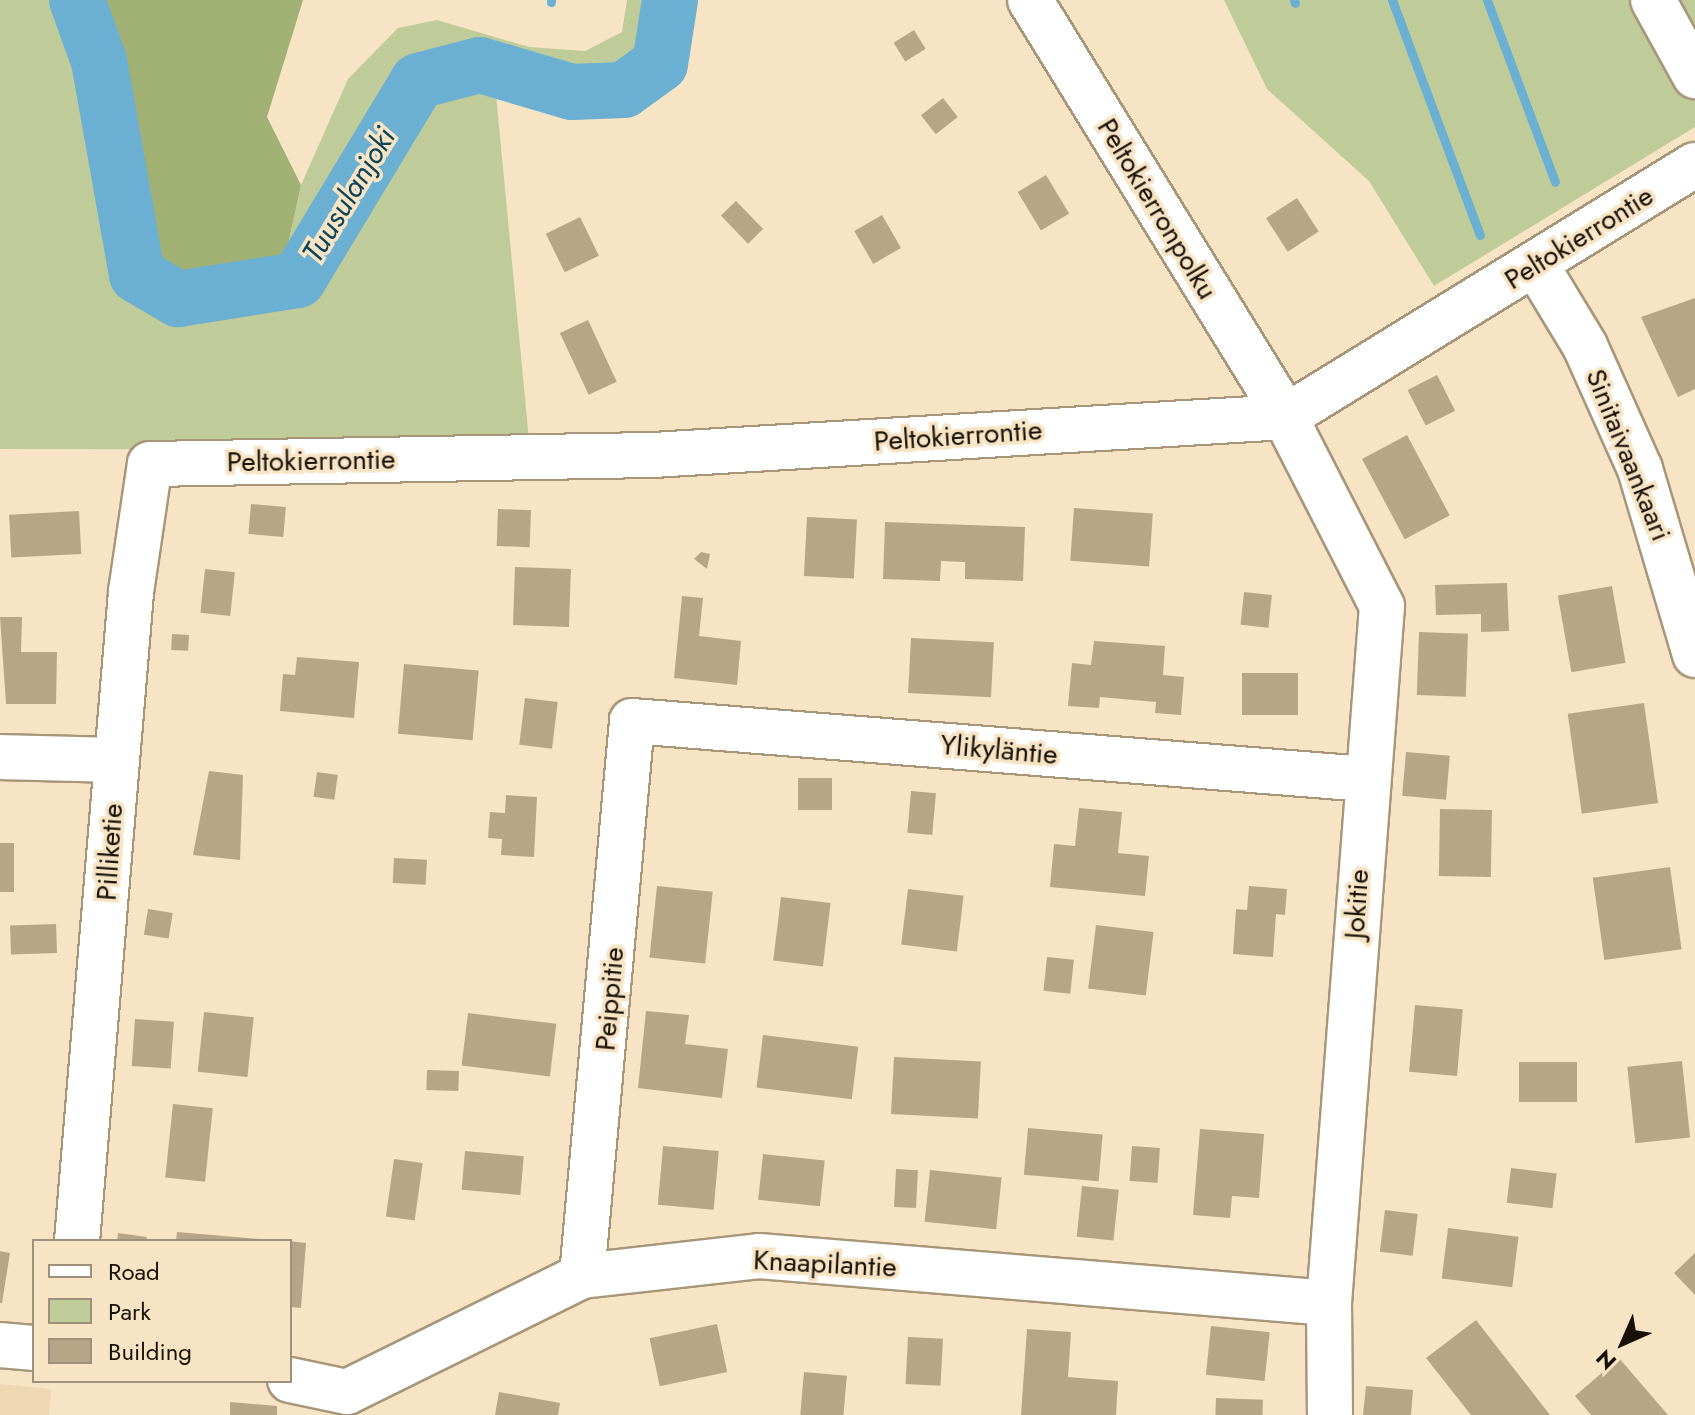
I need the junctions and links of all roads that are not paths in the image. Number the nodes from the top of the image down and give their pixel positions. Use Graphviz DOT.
graph roads {
  1 [pos="1030,0"];
  2 [pos="1653,0"];
  3 [pos="1695,76"];
  4 [pos="1695,165"];
  5 [pos="1536,265"];
  6 [pos="1285,417"];
  7 [pos="150,464"];
  8 [pos="1695,655"];
  9 [pos="632,721"];
  10 [pos="0,757"];
  11 [pos="116,760"];
  12 [pos="1366,779"];
  13 [pos="77,1239"];
  14 [pos="582,1276"];
  15 [pos="1329,1303"];
  16 [pos="0,1345"];
  17 [pos="32,1348"];
  18 [pos="292,1381"];
  19 [pos="345,1403"];
  20 [pos="1330,1415"];
  1 -- 6 [label="street, Peltokierronpolku"];
  2 -- 3 [label="street"];
  4 -- 5 [label="street, Peltokierrontie"];
  5 -- 6 [label="street, Peltokierrontie"];
  5 -- 8 [label="street, Sinitaivaankaari"];
  6 -- 7 [label="street, Peltokierrontie"];
  6 -- 12 [label="street, Jokitie"];
  7 -- 11 [label="street, Pilliketie"];
  9 -- 12 [label="street, Ylikyläntie"];
  9 -- 14 [label="street, Peippitie"];
  10 -- 11 [label="street"];
  11 -- 13 [label="street, Pilliketie"];
  12 -- 15 [label="street, Jokitie"];
  14 -- 15 [label="street, Knaapilantie"];
  14 -- 19 [label="street, Knaapilantie"];
  15 -- 20 [label="street, Jokitie"];
  16 -- 17 [label="street"];
  18 -- 19 [label="street, Knaapilantie"];
}
